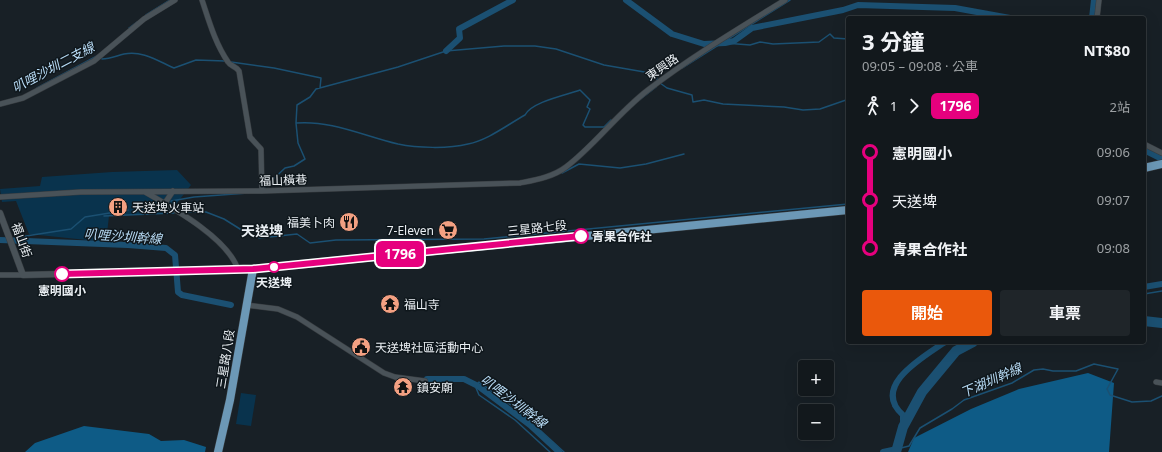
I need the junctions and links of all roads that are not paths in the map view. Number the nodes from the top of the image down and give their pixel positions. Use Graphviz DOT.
graph roads {
  1 [pos="174,0"];
  2 [pos="202,0"];
  3 [pos="785,0"];
  4 [pos="1099,0"];
  5 [pos="1097,16"];
  6 [pos="0,104"];
  7 [pos="1146,145"];
  8 [pos="1162,153"];
  9 [pos="1162,164"];
  10 [pos="565,168"];
  11 [pos="1146,168"];
  12 [pos="173,191"];
  13 [pos="262,191"];
  14 [pos="144,192"];
  15 [pos="0,197"];
  16 [pos="165,203"];
  17 [pos="846,210"];
  18 [pos="0,213"];
  19 [pos="253,269"];
  20 [pos="238,270"];
  21 [pos="0,275"];
  22 [pos="23,275"];
  23 [pos="246,305"];
  24 [pos="425,381"];
  25 [pos="1156,382"];
  26 [pos="1162,383"];
  27 [pos="218,452"];
  1 -- 6 [label="street"];
  2 -- 13 [label="street"];
  3 -- 10 [label="street, 東興路"];
  4 -- 5 [label="street"];
  7 -- 8 [label="street"];
  9 -- 11 [label="main road"];
  10 -- 13 [label="street, 福山橫巷"];
  12 -- 13 [label="street, 福山橫巷"];
  12 -- 14 [label="street, 福山橫巷"];
  12 -- 16 [label="street"];
  14 -- 15 [label="street, 福山橫巷"];
  14 -- 16 [label="street"];
  16 -- 20 [label="street"];
  17 -- 19 [label="main road, 三星路七段"];
  18 -- 22 [label="street, 福山街"];
  19 -- 20 [label="street"];
  19 -- 23 [label="main road, 三星路八段"];
  20 -- 22 [label="street, 福山街"];
  21 -- 22 [label="street, 福山街"];
  23 -- 24 [label="street"];
  23 -- 27 [label="main road, 三星路八段"];
  25 -- 26 [label="street"];
}
